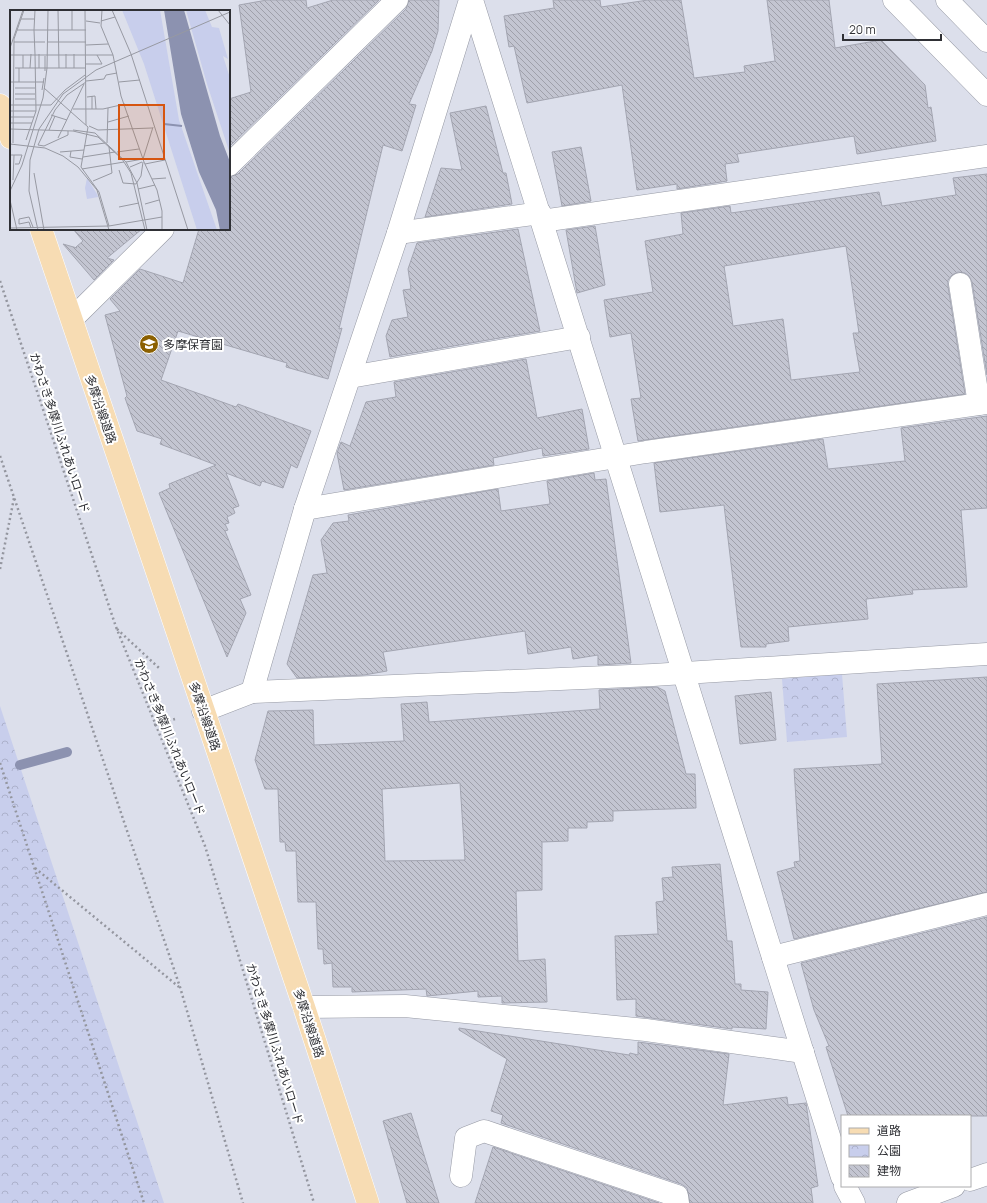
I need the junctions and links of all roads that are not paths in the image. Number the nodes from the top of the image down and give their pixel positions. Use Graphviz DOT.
graph roads {
  1 [pos="397,0"];
  2 [pos="471,0"];
  3 [pos="894,0"];
  4 [pos="947,0"];
  5 [pos="986,38"];
  6 [pos="987,96"];
  7 [pos="0,105"];
  8 [pos="10,135"];
  9 [pos="987,156"];
  10 [pos="230,163"];
  11 [pos="541,217"];
  12 [pos="42,230"];
  13 [pos="162,230"];
  14 [pos="398,233"];
  15 [pos="960,284"];
  16 [pos="72,319"];
  17 [pos="579,337"];
  18 [pos="350,377"];
  19 [pos="983,403"];
  20 [pos="616,457"];
  21 [pos="305,509"];
  22 [pos="987,654"];
  23 [pos="685,674"];
  24 [pos="252,692"];
  25 [pos="203,711"];
  26 [pos="987,904"];
  27 [pos="773,957"];
  28 [pos="304,1007"];
  29 [pos="803,1052"];
  30 [pos="841,1174"];
  31 [pos="987,1174"];
  32 [pos="461,1176"];
  33 [pos="971,1180"];
  34 [pos="846,1187"];
  35 [pos="951,1187"];
  36 [pos="368,1203"];
  37 [pos="678,1203"];
  38 [pos="854,1203"];
  39 [pos="908,1203"];
  1 -- 10 [label="street"];
  2 -- 11 [label="street"];
  2 -- 14 [label="street"];
  3 -- 6 [label="street"];
  4 -- 5 [label="street"];
  7 -- 8 [label="main road"];
  9 -- 11 [label="street"];
  11 -- 14 [label="street"];
  11 -- 17 [label="street"];
  12 -- 16 [label="main road, 多摩沿線道路"];
  13 -- 16 [label="street"];
  14 -- 18 [label="street"];
  15 -- 19 [label="street"];
  16 -- 25 [label="main road, 多摩沿線道路"];
  17 -- 18 [label="street"];
  17 -- 20 [label="street"];
  18 -- 21 [label="street"];
  19 -- 20 [label="street"];
  20 -- 21 [label="street"];
  20 -- 23 [label="street"];
  21 -- 24 [label="street"];
  22 -- 23 [label="street"];
  23 -- 24 [label="street"];
  23 -- 27 [label="street"];
  24 -- 25 [label="street"];
  25 -- 28 [label="main road, 多摩沿線道路"];
  26 -- 27 [label="street"];
  27 -- 29 [label="street"];
  28 -- 29 [label="street"];
  28 -- 36 [label="main road, 多摩沿線道路"];
  29 -- 30 [label="street"];
  31 -- 33 [label="street"];
  32 -- 37 [label="street"];
  34 -- 38 [label="street"];
  35 -- 39 [label="street"];
}
